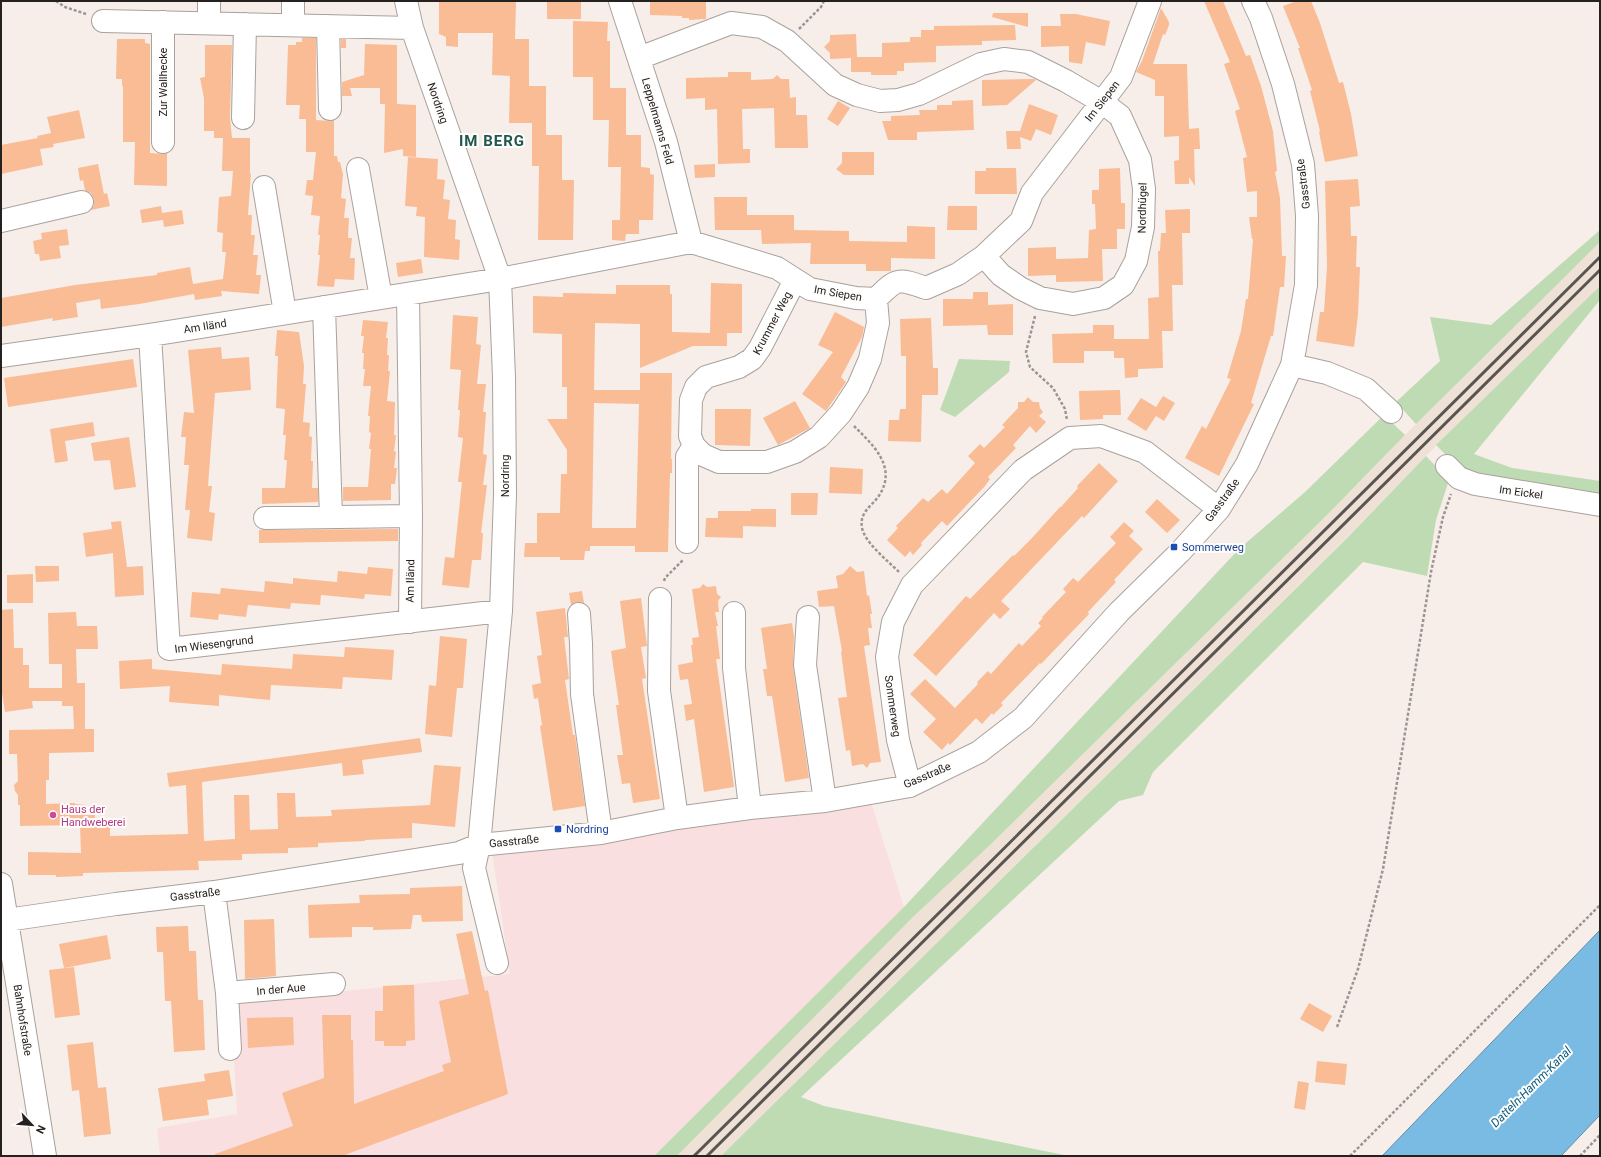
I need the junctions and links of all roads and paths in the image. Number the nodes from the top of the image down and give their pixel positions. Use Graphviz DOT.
graph roads {
  1 [pos="56,1"];
  2 [pos="209,1"];
  3 [pos="293,1"];
  4 [pos="406,1"];
  5 [pos="620,1"];
  6 [pos="824,1"];
  7 [pos="1150,1"];
  8 [pos="1253,1"];
  9 [pos="103,21"];
  10 [pos="163,22"];
  11 [pos="209,23"];
  12 [pos="245,24"];
  13 [pos="293,25"];
  14 [pos="328,26"];
  15 [pos="412,28"];
  16 [pos="787,41"];
  17 [pos="639,58"];
  18 [pos="1102,102"];
  19 [pos="330,109"];
  20 [pos="243,118"];
  21 [pos="163,142"];
  22 [pos="358,169"];
  23 [pos="264,187"];
  24 [pos="82,202"];
  25 [pos="1,220"];
  26 [pos="691,242"];
  27 [pos="984,256"];
  28 [pos="500,279"];
  29 [pos="795,280"];
  30 [pos="408,294"];
  31 [pos="381,298"];
  32 [pos="1040,298"];
  33 [pos="876,299"];
  34 [pos="324,307"];
  35 [pos="285,313"];
  36 [pos="150,335"];
  37 [pos="1,356"];
  38 [pos="1292,365"];
  39 [pos="1391,412"];
  40 [pos="841,413"];
  41 [pos="1070,438"];
  42 [pos="694,446"];
  43 [pos="1453,472"];
  44 [pos="1600,505"];
  45 [pos="1218,509"];
  46 [pos="411,516"];
  47 [pos="331,517"];
  48 [pos="265,518"];
  49 [pos="687,542"];
  50 [pos="912,585"];
  51 [pos="660,600"];
  52 [pos="501,611"];
  53 [pos="734,613"];
  54 [pos="579,614"];
  55 [pos="808,617"];
  56 [pos="410,622"];
  57 [pos="910,786"];
  58 [pos="824,801"];
  59 [pos="750,808"];
  60 [pos="677,818"];
  61 [pos="601,833"];
  62 [pos="479,844"];
  63 [pos="1,884"];
  64 [pos="214,892"];
  65 [pos="1600,905"];
  66 [pos="7,920"];
  67 [pos="497,963"];
  68 [pos="334,984"];
  69 [pos="227,993"];
  70 [pos="1337,1027"];
  71 [pos="230,1049"];
  72 [pos="1600,1135"];
  73 [pos="45,1156"];
  74 [pos="1350,1156"];
  75 [pos="1580,1156"];
  1 -- 9 [label="path"];
  2 -- 11 [label="street"];
  3 -- 13 [label="street"];
  4 -- 15 [label="street, Nordring"];
  5 -- 17 [label="street, Leppelmanns Feld"];
  6 -- 16 [label="path"];
  7 -- 18 [label="street, Im Siepen"];
  8 -- 38 [label="street, Gasstraße"];
  9 -- 10 [label="street"];
  10 -- 11 [label="street"];
  10 -- 21 [label="street, Zur Wallhecke"];
  11 -- 12 [label="street"];
  12 -- 13 [label="street"];
  12 -- 20 [label="street"];
  13 -- 14 [label="street"];
  14 -- 15 [label="street"];
  14 -- 19 [label="street"];
  15 -- 28 [label="street, Nordring"];
  16 -- 17 [label="street, Nordhügel"];
  16 -- 18 [label="street, Nordhügel"];
  17 -- 26 [label="street, Leppelmanns Feld"];
  18 -- 27 [label="street, Im Siepen"];
  18 -- 32 [label="street, Nordhügel"];
  22 -- 31 [label="street"];
  23 -- 35 [label="street"];
  24 -- 25 [label="street"];
  26 -- 28 [label="street, Im Siepen"];
  26 -- 29 [label="street, Im Siepen"];
  27 -- 32 [label="street, Nordhügel"];
  27 -- 33 [label="street, Im Siepen"];
  28 -- 30 [label="street, Am Iländ"];
  28 -- 52 [label="street, Nordring"];
  29 -- 33 [label="street, Im Siepen"];
  29 -- 42 [label="street, Krummer Weg"];
  30 -- 31 [label="street, Am Iländ"];
  30 -- 46 [label="street, Am Iländ"];
  31 -- 34 [label="street, Am Iländ"];
  32 -- 41 [label="path"];
  33 -- 40 [label="street"];
  34 -- 35 [label="street, Am Iländ"];
  34 -- 47 [label="street"];
  35 -- 36 [label="street, Am Iländ"];
  36 -- 37 [label="street, Am Iländ"];
  36 -- 56 [label="street, Im Wiesengrund"];
  38 -- 39 [label="street"];
  38 -- 45 [label="street, Gasstraße"];
  40 -- 42 [label="street"];
  40 -- 50 [label="path"];
  41 -- 45 [label="street"];
  41 -- 50 [label="street, Sommerweg"];
  42 -- 49 [label="street"];
  43 -- 44 [label="street, Im Eickel"];
  43 -- 70 [label="path"];
  45 -- 57 [label="street, Gasstraße"];
  46 -- 47 [label="street"];
  46 -- 56 [label="street, Am Iländ"];
  47 -- 48 [label="street"];
  49 -- 51 [label="path"];
  50 -- 57 [label="street, Sommerweg"];
  51 -- 60 [label="street"];
  52 -- 56 [label="street, Im Wiesengrund"];
  52 -- 62 [label="street, Nordring"];
  53 -- 59 [label="street"];
  54 -- 61 [label="street"];
  55 -- 58 [label="street"];
  57 -- 58 [label="street, Gasstraße"];
  58 -- 59 [label="street, Gasstraße"];
  59 -- 60 [label="street, Gasstraße"];
  60 -- 61 [label="street, Gasstraße"];
  61 -- 62 [label="street, Gasstraße"];
  62 -- 64 [label="street, Gasstraße"];
  62 -- 67 [label="street, Nordring"];
  63 -- 66 [label="street, Bahnhofstraße"];
  64 -- 66 [label="street, Gasstraße"];
  64 -- 69 [label="street"];
  65 -- 74 [label="path"];
  66 -- 73 [label="street, Bahnhofstraße"];
  68 -- 69 [label="street, In der Aue"];
  69 -- 71 [label="street"];
  72 -- 75 [label="path"];
}
